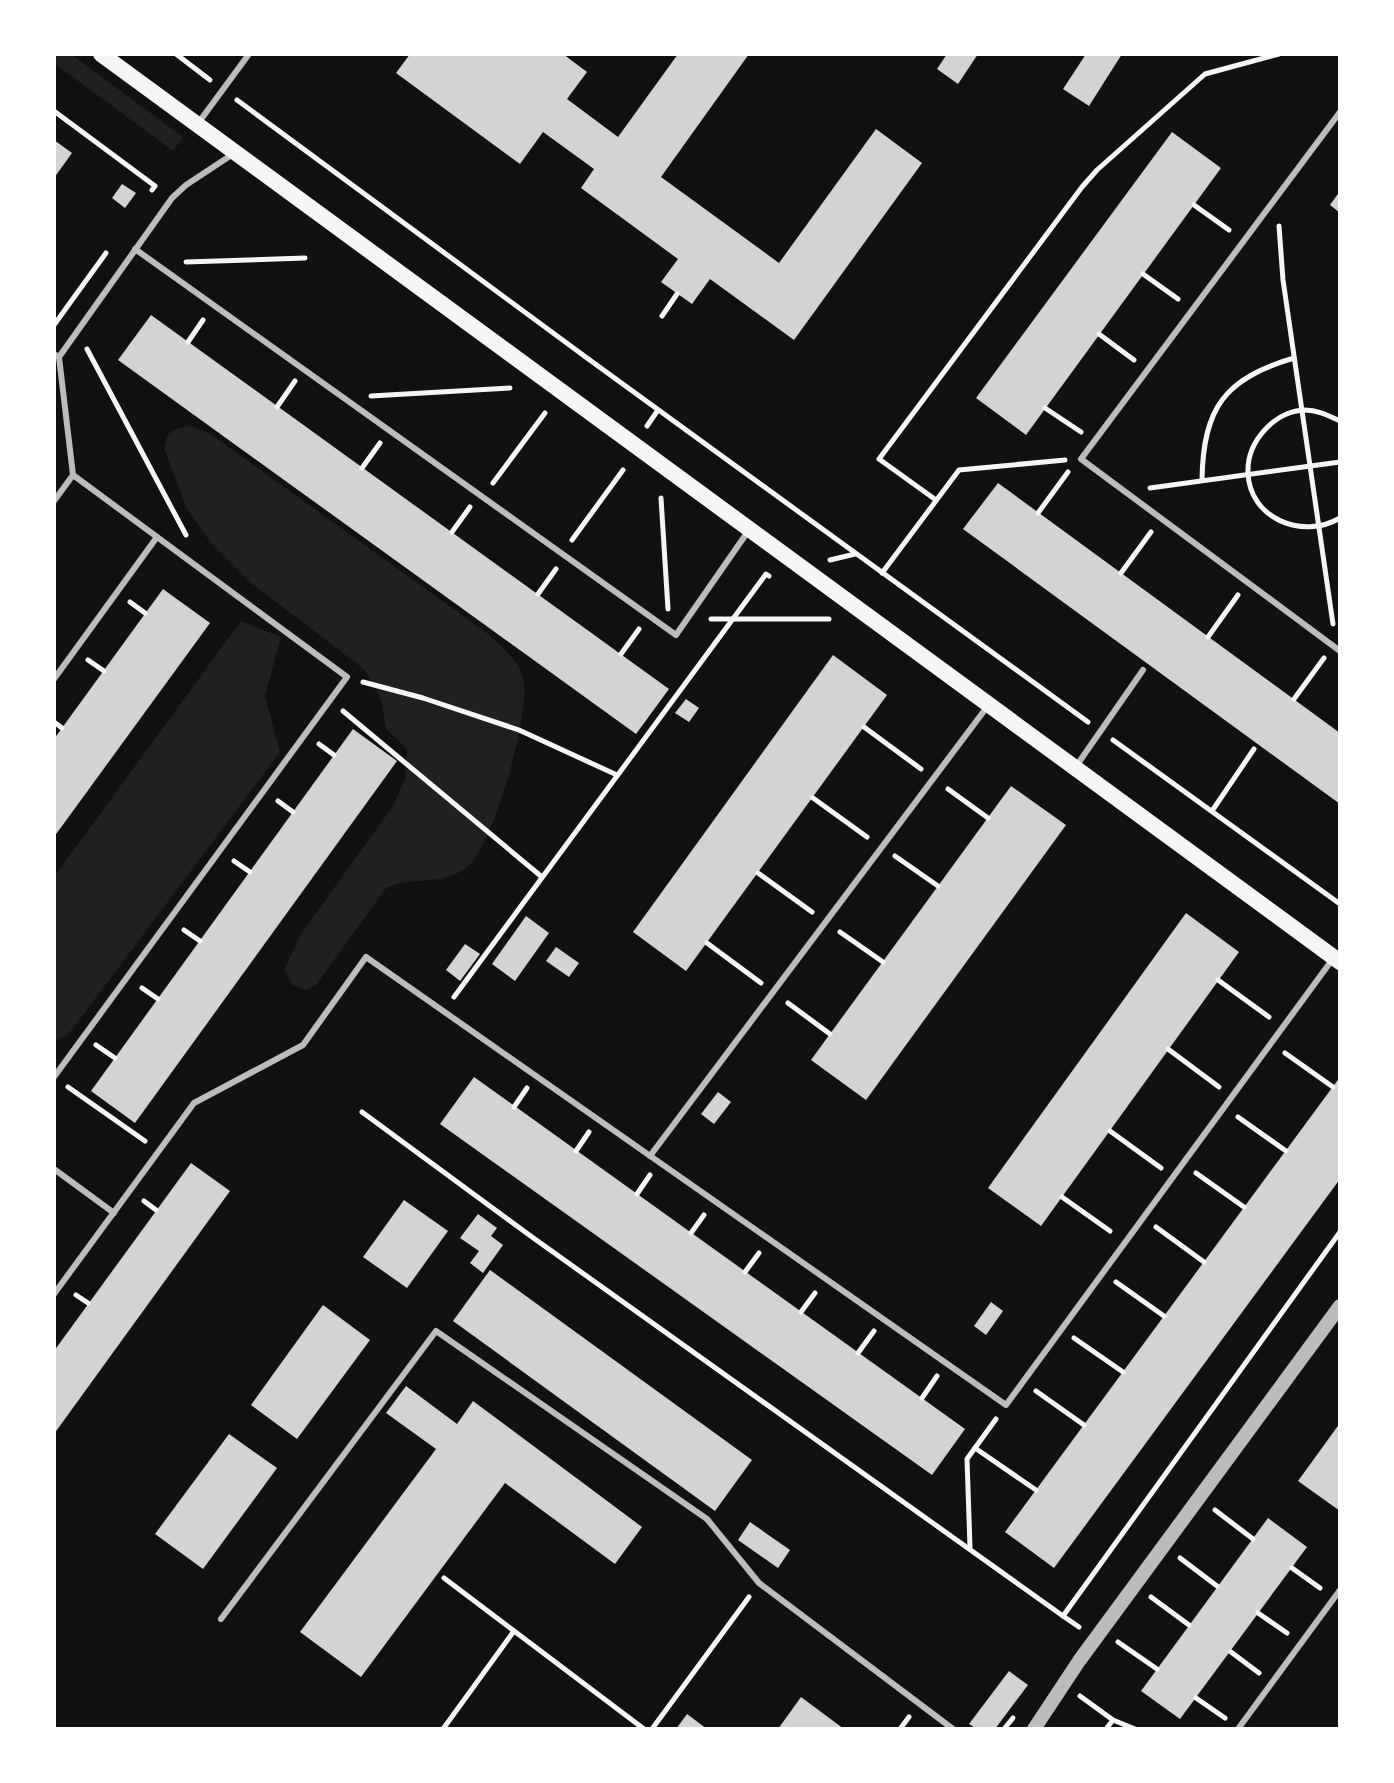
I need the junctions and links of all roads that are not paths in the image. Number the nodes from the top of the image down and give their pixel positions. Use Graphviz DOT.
graph roads {
  1 [pos="101,54"];
  2 [pos="249,54"];
  3 [pos="1340,112"];
  4 [pos="197,126"];
  5 [pos="235,153"];
  6 [pos="135,249"];
  7 [pos="56,355"];
  8 [pos="73,475"];
  9 [pos="54,501"];
  10 [pos="750,528"];
  11 [pos="157,537"];
  12 [pos="1336,648"];
  13 [pos="1143,670"];
  14 [pos="54,679"];
  15 [pos="989,704"];
  16 [pos="1075,767"];
  17 [pos="1337,960"];
  18 [pos="54,1077"];
  19 [pos="650,1156"];
  20 [pos="54,1169"];
  21 [pos="114,1213"];
  22 [pos="54,1294"];
  23 [pos="1340,1306"];
  24 [pos="1340,1590"];
  25 [pos="221,1619"];
  26 [pos="1238,1728"];
  27 [pos="953,1729"];
  28 [pos="1034,1729"];
  1 -- 4 [label="main road"];
  2 -- 4 [label="lane"];
  3 -- 12 [label="lane"];
  4 -- 5 [label="main road"];
  5 -- 6 [label="lane"];
  5 -- 10 [label="main road"];
  6 -- 7 [label="lane"];
  6 -- 10 [label="lane"];
  7 -- 8 [label="lane"];
  8 -- 9 [label="lane"];
  8 -- 11 [label="lane"];
  10 -- 15 [label="main road"];
  11 -- 14 [label="lane"];
  11 -- 18 [label="lane"];
  13 -- 16 [label="lane"];
  15 -- 16 [label="main road"];
  15 -- 19 [label="lane"];
  16 -- 17 [label="main road"];
  17 -- 19 [label="lane"];
  19 -- 21 [label="lane"];
  20 -- 21 [label="lane"];
  21 -- 22 [label="lane"];
  23 -- 28 [label="street"];
  24 -- 26 [label="lane"];
  25 -- 27 [label="lane"];
}
